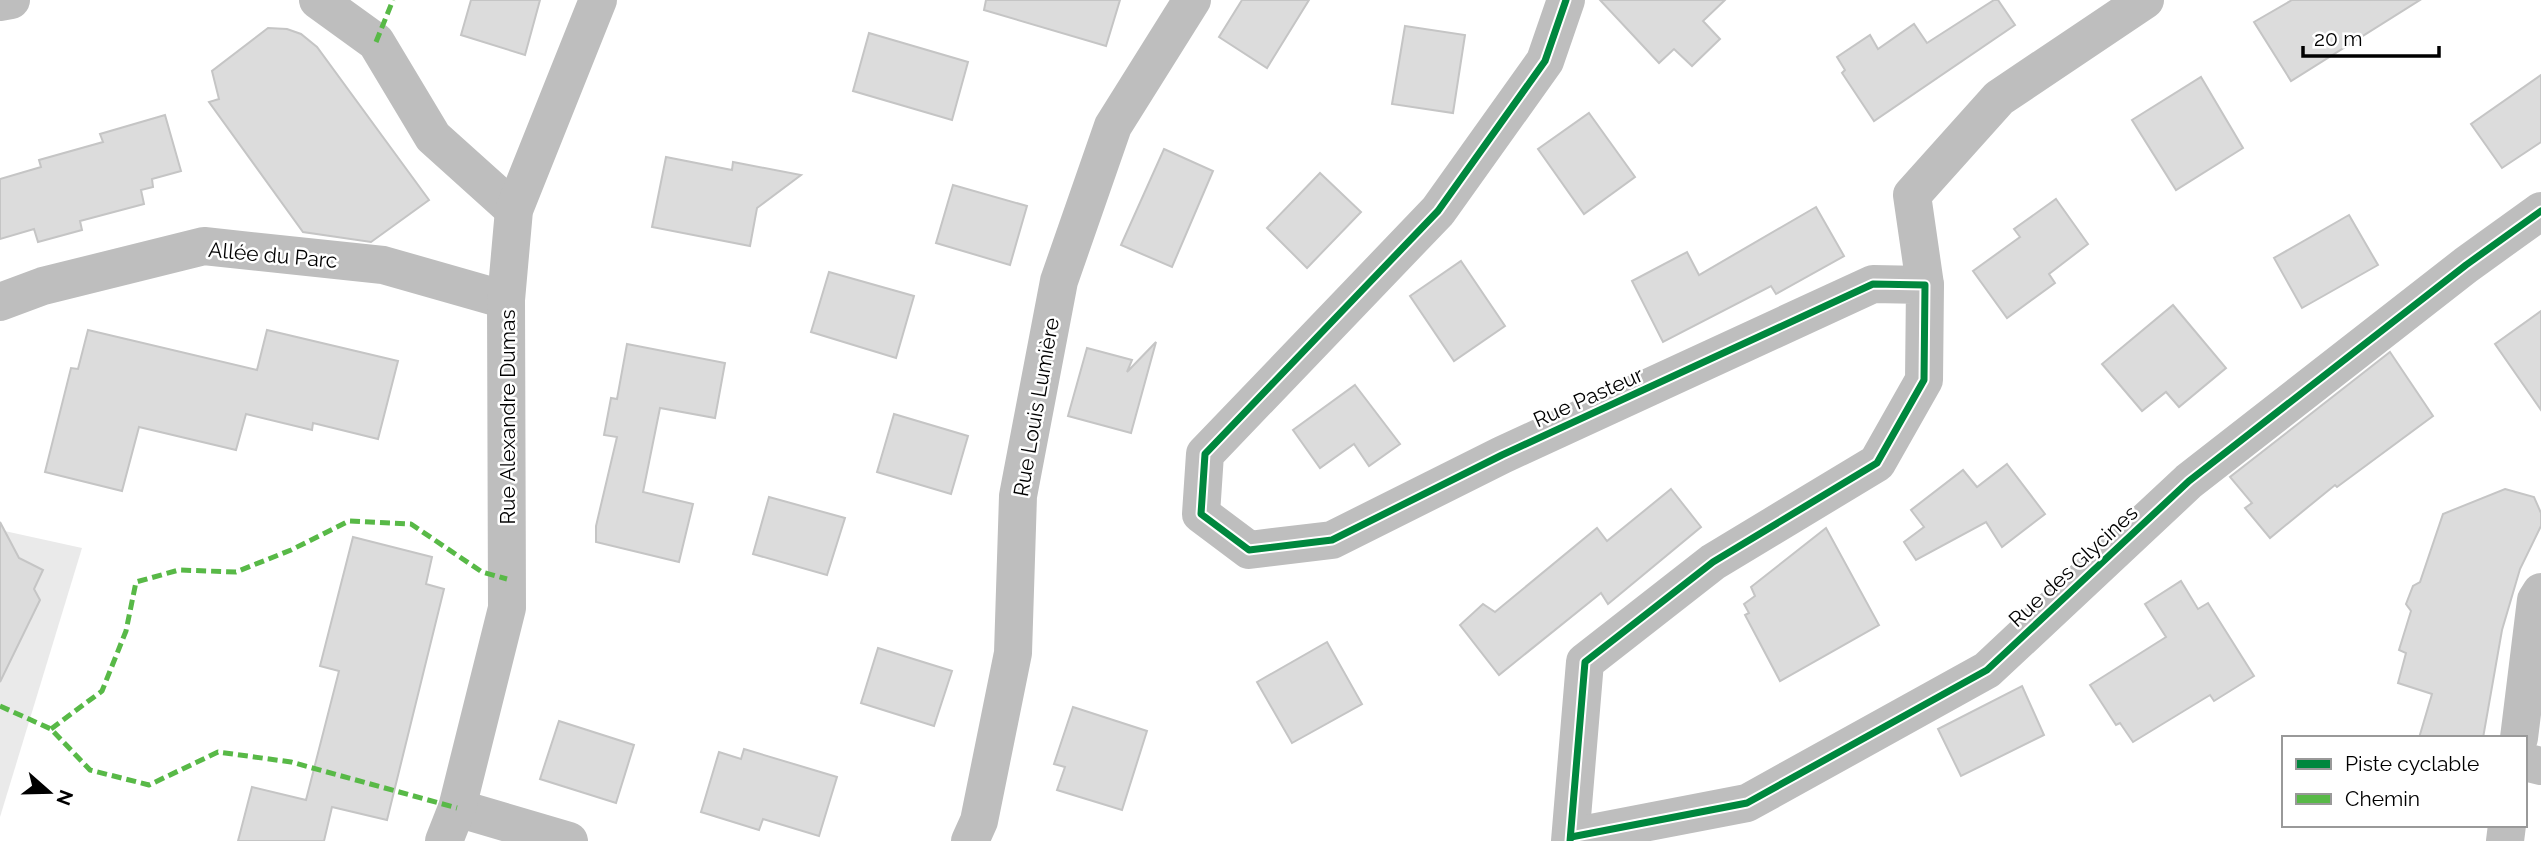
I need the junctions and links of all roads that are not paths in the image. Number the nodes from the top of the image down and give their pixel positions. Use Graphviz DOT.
graph roads {
  1 [pos="11,0"];
  2 [pos="318,0"];
  3 [pos="598,0"];
  4 [pos="1192,0"];
  5 [pos="1566,0"];
  6 [pos="2146,0"];
  7 [pos="0,2"];
  8 [pos="514,210"];
  9 [pos="2541,211"];
  10 [pos="1924,285"];
  11 [pos="506,300"];
  12 [pos="0,302"];
  13 [pos="2541,592"];
  14 [pos="2519,736"];
  15 [pos="451,825"];
  16 [pos="1571,839"];
  17 [pos="569,841"];
  18 [pos="970,841"];
  1 -- 7 [label="street"];
  2 -- 8 [label="street"];
  3 -- 8 [label="street, Rue Alexandre Dumas"];
  4 -- 18 [label="street, Rue Louis Lumière"];
  5 -- 10 [label="street, Rue Pasteur"];
  6 -- 10 [label="street"];
  8 -- 11 [label="street, Rue Alexandre Dumas"];
  9 -- 16 [label="street, Rue des Glycines"];
  10 -- 16 [label="street"];
  11 -- 12 [label="street, Allée du Parc"];
  11 -- 15 [label="street, Rue Alexandre Dumas"];
  13 -- 14 [label="street"];
  15 -- 17 [label="street"];
}
